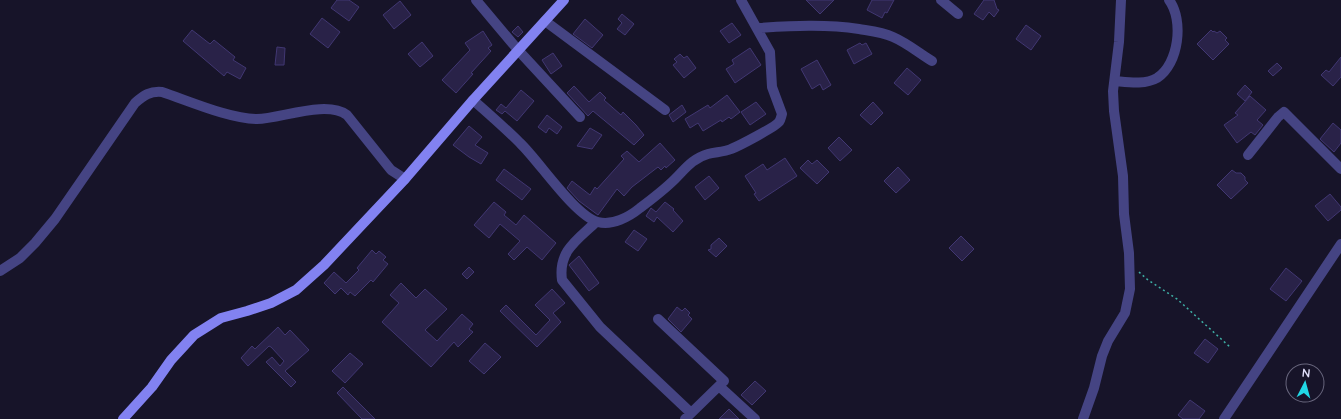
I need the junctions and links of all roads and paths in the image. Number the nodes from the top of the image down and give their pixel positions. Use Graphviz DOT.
graph roads {
  1 [pos="476,0"];
  2 [pos="564,0"];
  3 [pos="741,0"];
  4 [pos="941,0"];
  5 [pos="1121,0"];
  6 [pos="1169,0"];
  7 [pos="958,14"];
  8 [pos="545,20"];
  9 [pos="758,28"];
  10 [pos="518,50"];
  11 [pos="932,61"];
  12 [pos="1114,81"];
  13 [pos="473,100"];
  14 [pos="666,110"];
  15 [pos="580,117"];
  16 [pos="1248,155"];
  17 [pos="1341,169"];
  18 [pos="405,179"];
  19 [pos="596,222"];
  20 [pos="1341,244"];
  21 [pos="1129,263"];
  22 [pos="0,271"];
  23 [pos="658,319"];
  24 [pos="1230,347"];
  25 [pos="719,386"];
  26 [pos="688,416"];
  27 [pos="123,419"];
  28 [pos="754,419"];
  29 [pos="1083,419"];
  30 [pos="1224,419"];
  1 -- 10 [label="street"];
  2 -- 8 [label="street"];
  3 -- 9 [label="street"];
  4 -- 7 [label="street"];
  5 -- 12 [label="street"];
  6 -- 12 [label="street"];
  8 -- 10 [label="street"];
  8 -- 14 [label="street"];
  9 -- 11 [label="street"];
  9 -- 19 [label="street"];
  10 -- 13 [label="street"];
  10 -- 15 [label="street"];
  12 -- 21 [label="street"];
  13 -- 18 [label="street"];
  13 -- 19 [label="street"];
  16 -- 17 [label="street"];
  18 -- 22 [label="street"];
  18 -- 27 [label="street"];
  19 -- 26 [label="street"];
  20 -- 30 [label="street"];
  21 -- 24 [label="path"];
  21 -- 29 [label="street"];
  23 -- 25 [label="street"];
  25 -- 26 [label="street"];
  25 -- 28 [label="street"];
}
